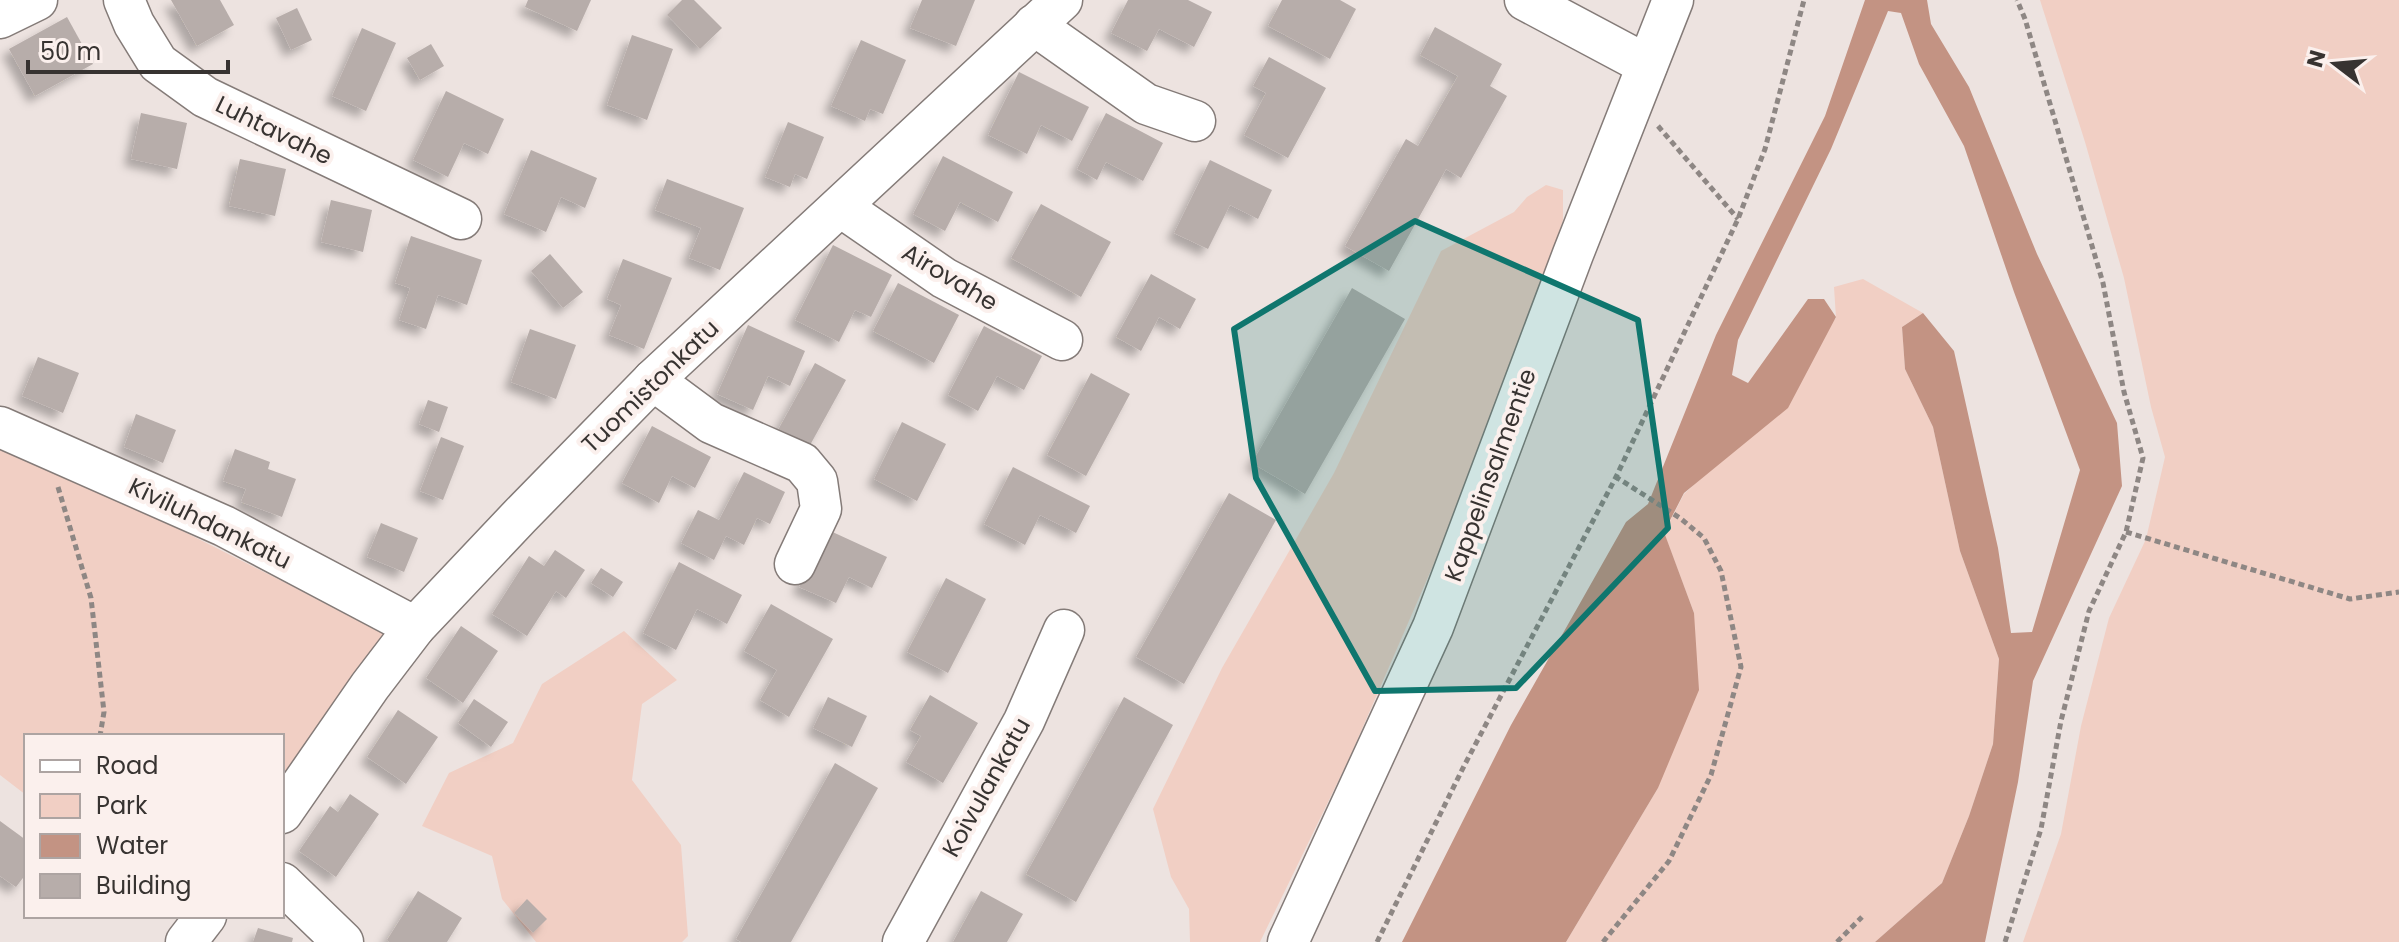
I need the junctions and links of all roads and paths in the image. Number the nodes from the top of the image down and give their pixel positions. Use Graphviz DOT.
graph roads {
  1 [pos="37,0"];
  2 [pos="124,0"];
  3 [pos="1525,0"];
  4 [pos="1673,0"];
  5 [pos="1804,0"];
  6 [pos="2017,0"];
  7 [pos="1048,13"];
  8 [pos="0,18"];
  9 [pos="1640,82"];
  10 [pos="1195,121"];
  11 [pos="841,207"];
  12 [pos="461,219"];
  13 [pos="1738,219"];
  14 [pos="1062,340"];
  15 [pos="653,380"];
  16 [pos="0,427"];
  17 [pos="45,446"];
  18 [pos="1616,477"];
  19 [pos="2126,532"];
  20 [pos="795,564"];
  21 [pos="2399,592"];
  22 [pos="415,627"];
  23 [pos="1064,630"];
  24 [pos="100,734"];
  25 [pos="284,810"];
  26 [pos="284,885"];
  27 [pos="1862,917"];
  28 [pos="204,918"];
  29 [pos="186,942"];
  30 [pos="343,942"];
  31 [pos="903,942"];
  32 [pos="1288,942"];
  33 [pos="1377,942"];
  34 [pos="1603,942"];
  35 [pos="1837,942"];
  36 [pos="2005,942"];
  1 -- 8 [label="street"];
  2 -- 12 [label="street, Luhtavahe"];
  3 -- 9 [label="street"];
  4 -- 9 [label="street, Kappelinsalmentie"];
  5 -- 13 [label="path"];
  6 -- 19 [label="path"];
  7 -- 10 [label="street"];
  7 -- 11 [label="street, Tuomistonkatu"];
  9 -- 13 [label="path"];
  9 -- 32 [label="street, Kappelinsalmentie"];
  11 -- 14 [label="street, Airovahe"];
  11 -- 15 [label="street, Tuomistonkatu"];
  13 -- 18 [label="path"];
  15 -- 20 [label="street"];
  15 -- 22 [label="street, Tuomistonkatu"];
  16 -- 17 [label="street, Kiviluhdankatu"];
  17 -- 22 [label="street, Kiviluhdankatu"];
  17 -- 24 [label="path"];
  18 -- 33 [label="path"];
  18 -- 34 [label="path"];
  19 -- 21 [label="path"];
  19 -- 36 [label="path"];
  22 -- 25 [label="street, Tuomistonkatu"];
  23 -- 31 [label="street, Koivulankatu"];
  26 -- 30 [label="street"];
  27 -- 35 [label="path"];
  28 -- 29 [label="street"];
}
